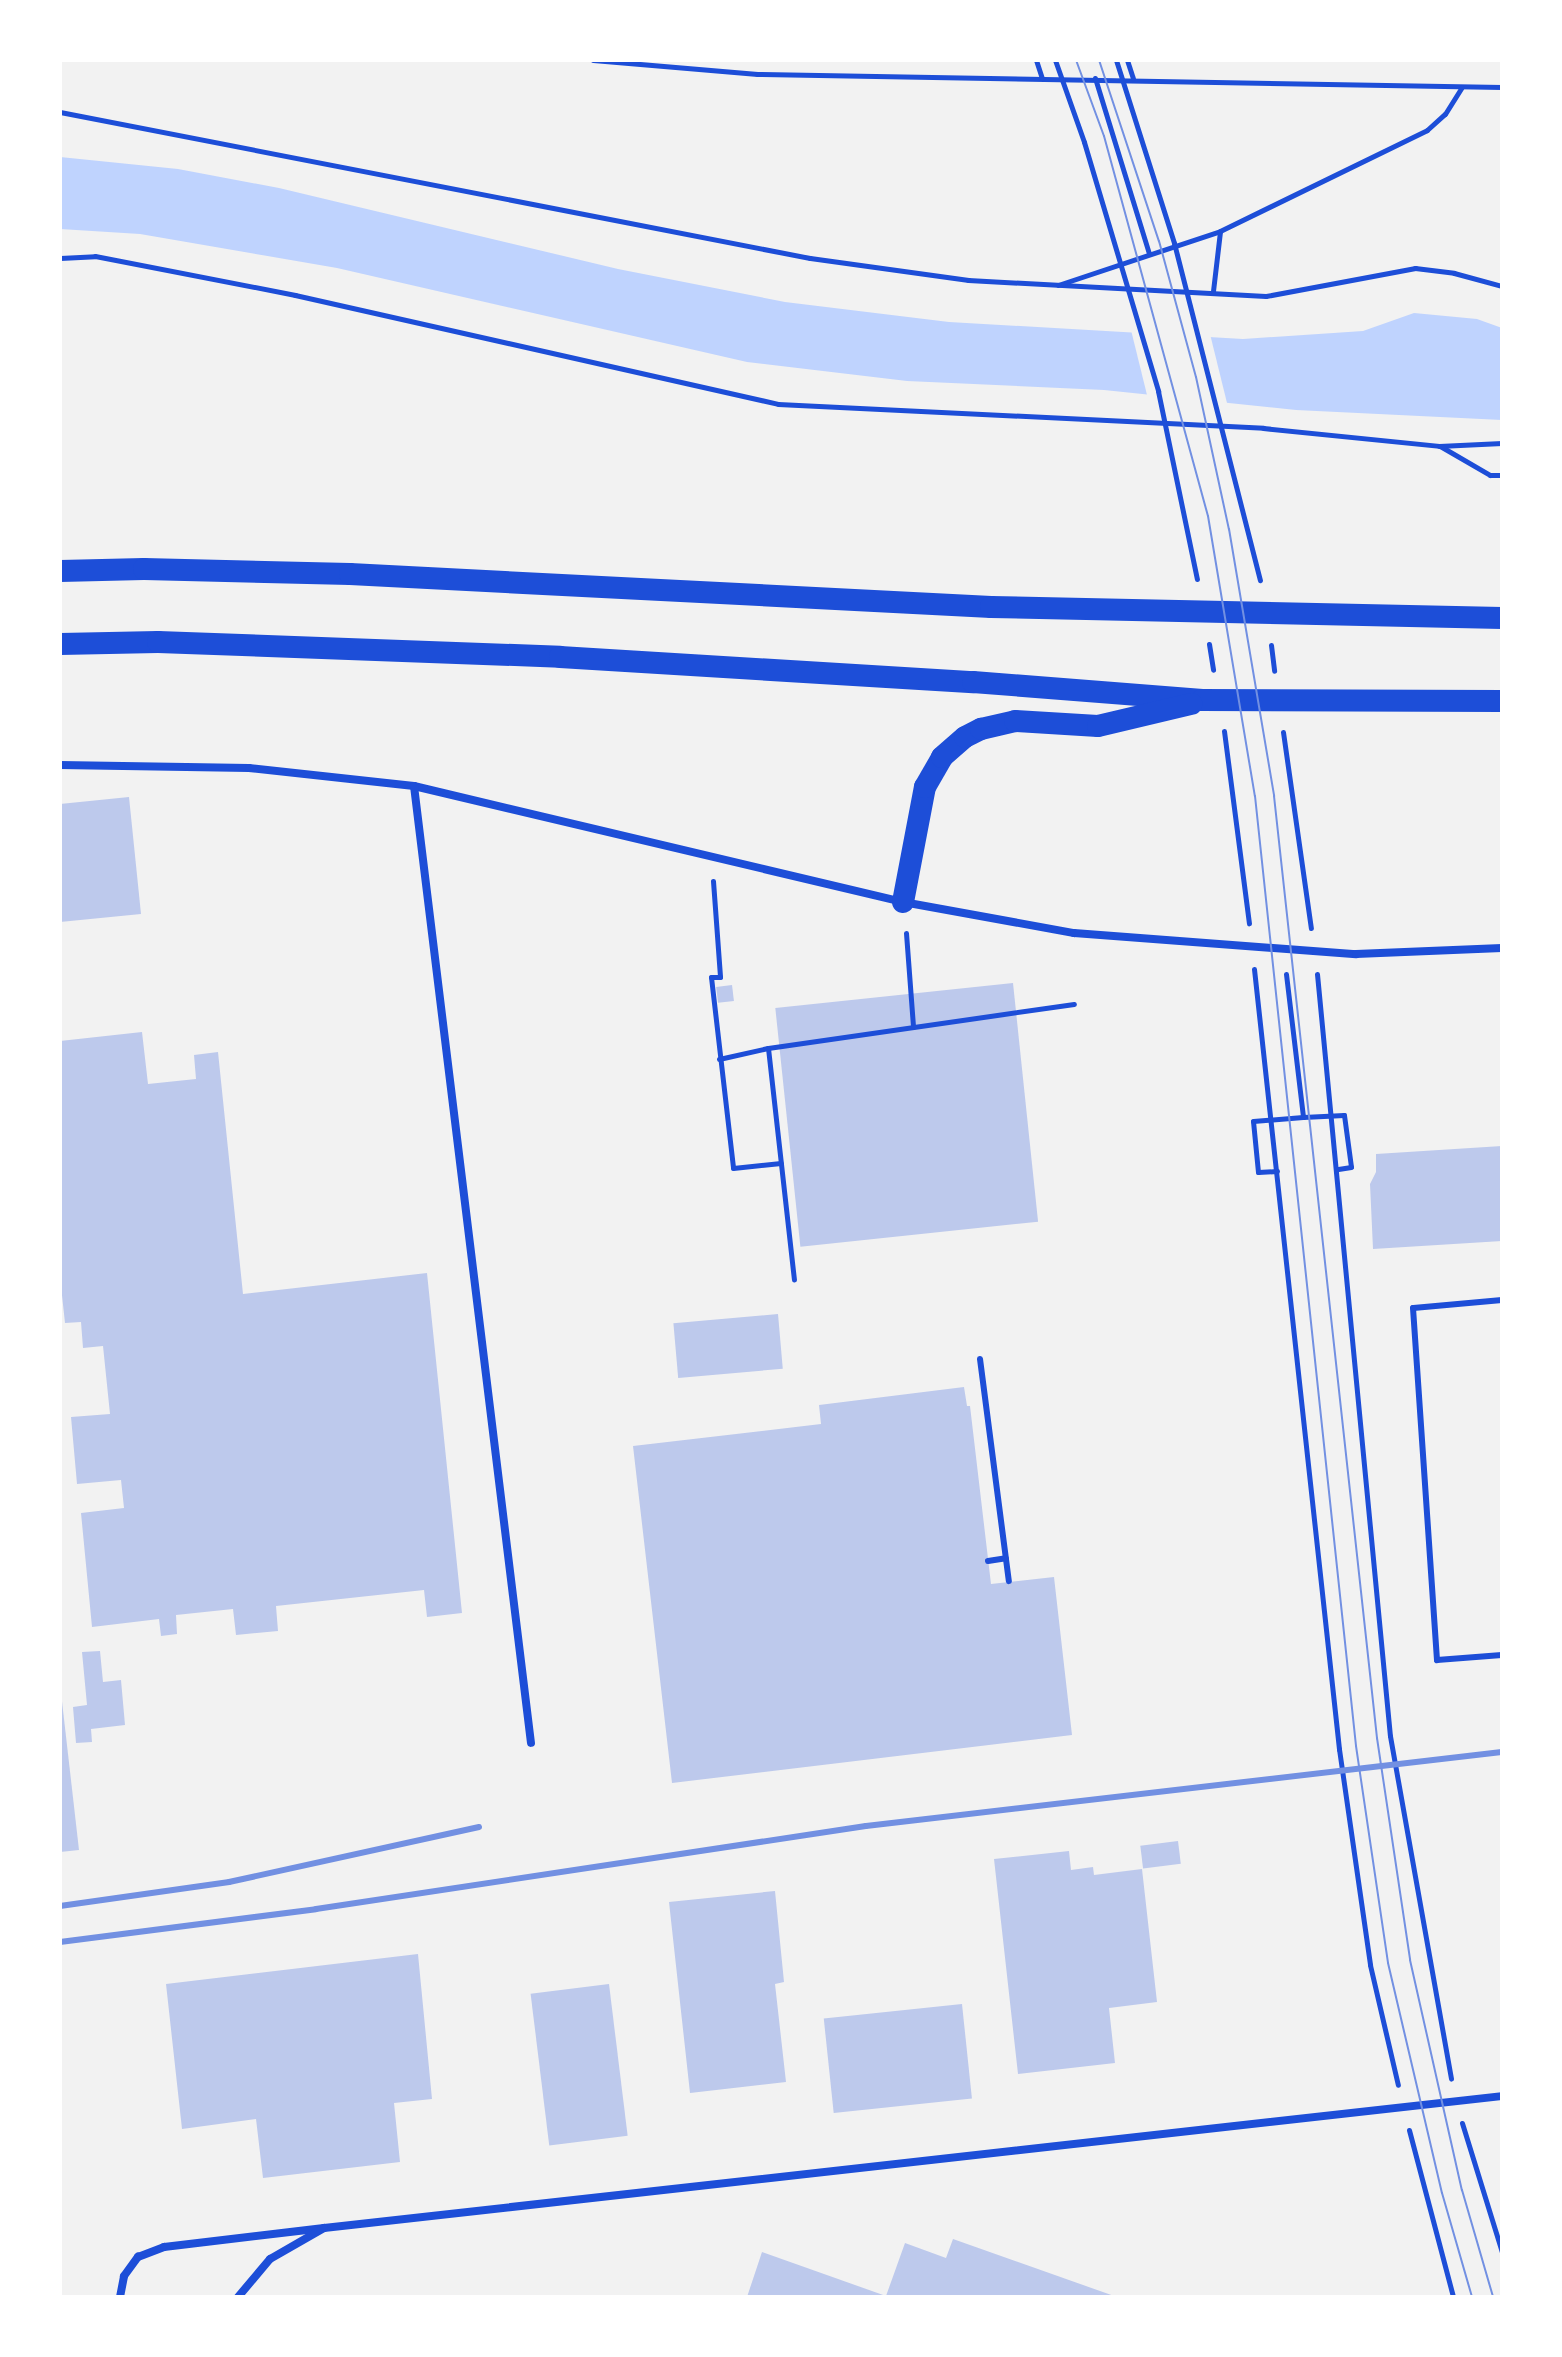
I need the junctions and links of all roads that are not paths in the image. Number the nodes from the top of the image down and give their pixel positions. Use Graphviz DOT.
graph roads {
  1 [pos="60,571"];
  2 [pos="1502,618"];
  3 [pos="60,644"];
  4 [pos="1202,700"];
  5 [pos="1502,701"];
  6 [pos="60,765"];
  7 [pos="414,786"];
  8 [pos="903,902"];
  9 [pos="1502,948"];
  10 [pos="1502,1300"];
  11 [pos="980,1359"];
  12 [pos="1006,1558"];
  13 [pos="988,1561"];
  14 [pos="1009,1581"];
  15 [pos="1502,1655"];
  16 [pos="531,1743"];
  17 [pos="1502,2096"];
  18 [pos="324,2228"];
  19 [pos="120,2297"];
  20 [pos="238,2297"];
  1 -- 2 [label="highway"];
  3 -- 4 [label="highway"];
  4 -- 5 [label="highway"];
  4 -- 8 [label="highway"];
  6 -- 7 [label="street"];
  7 -- 8 [label="street"];
  7 -- 16 [label="street"];
  8 -- 9 [label="street"];
  10 -- 15 [label="lane"];
  11 -- 12 [label="lane"];
  12 -- 13 [label="lane"];
  12 -- 14 [label="lane"];
  17 -- 18 [label="street"];
  18 -- 19 [label="street"];
  18 -- 20 [label="street"];
}
